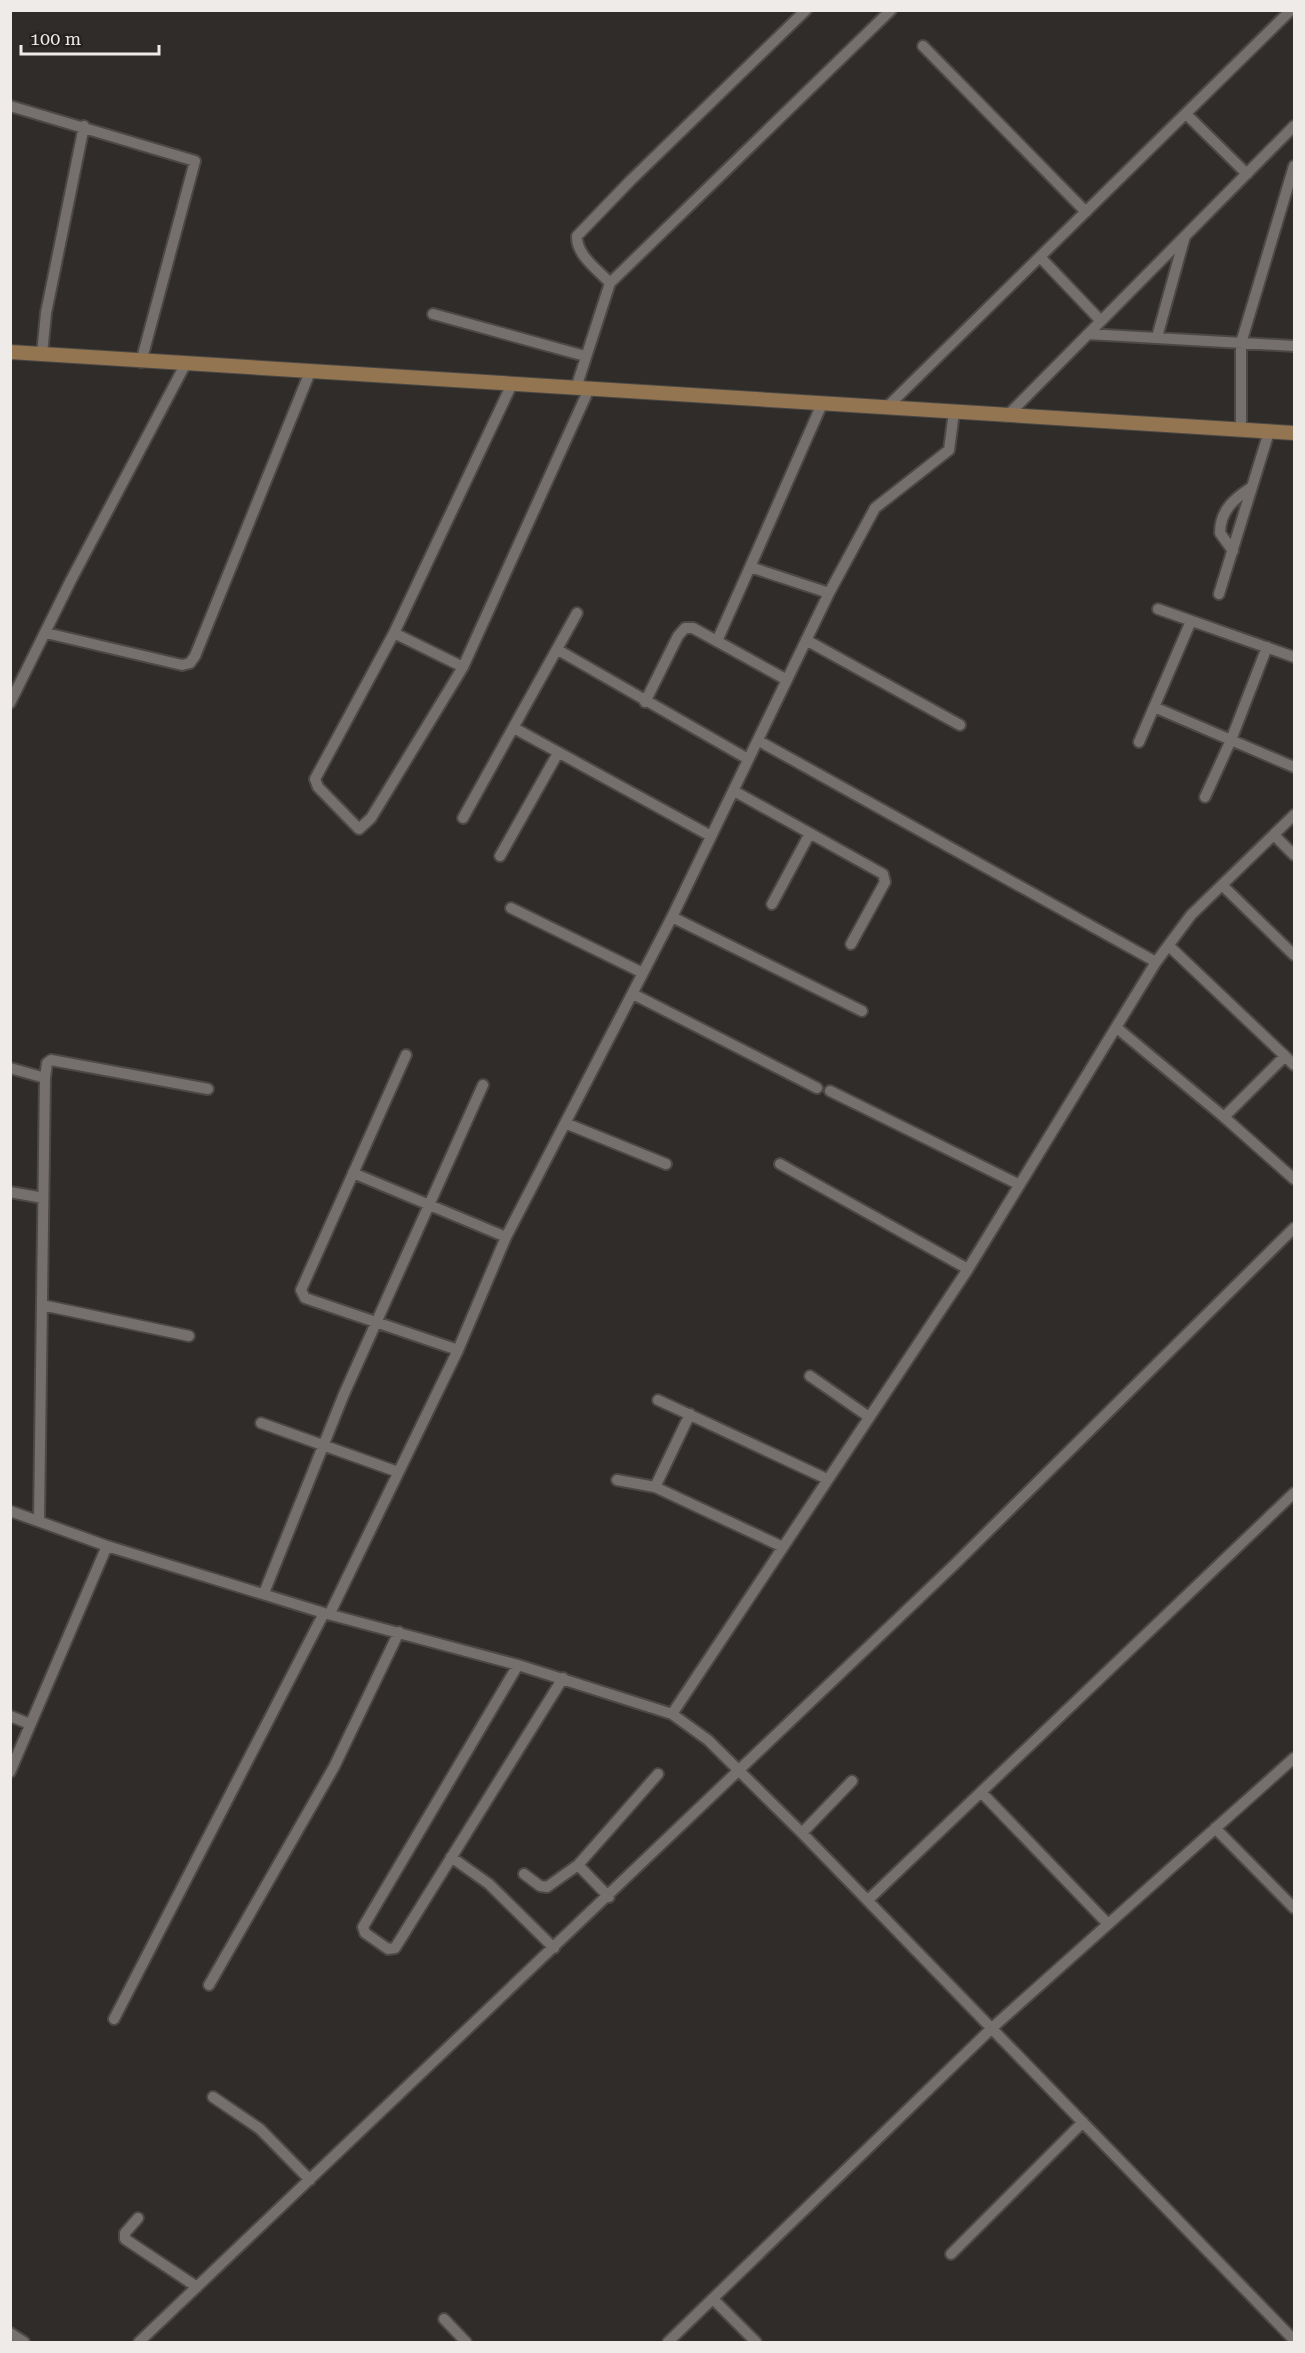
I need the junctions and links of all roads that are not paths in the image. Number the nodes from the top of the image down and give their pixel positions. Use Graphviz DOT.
graph roads {
  1 [pos="806,10"];
  2 [pos="891,10"];
  3 [pos="1291,10"];
  4 [pos="923,46"];
  5 [pos="10,106"];
  6 [pos="1186,114"];
  7 [pos="84,126"];
  8 [pos="1294,126"];
  9 [pos="1294,166"];
  10 [pos="1247,174"];
  11 [pos="1292,183"];
  12 [pos="1086,212"];
  13 [pos="1185,236"];
  14 [pos="1040,257"];
  15 [pos="610,282"];
  16 [pos="433,314"];
  17 [pos="1101,321"];
  18 [pos="1088,334"];
  19 [pos="1157,337"];
  20 [pos="1241,343"];
  21 [pos="1294,346"];
  22 [pos="10,352"];
  23 [pos="42,354"];
  24 [pos="585,356"];
  25 [pos="141,362"];
  26 [pos="185,365"];
  27 [pos="310,372"];
  28 [pos="512,384"];
  29 [pos="583,389"];
  30 [pos="822,404"];
  31 [pos="886,408"];
  32 [pos="954,412"];
  33 [pos="1007,416"];
  34 [pos="1241,430"];
  35 [pos="1269,432"];
  36 [pos="1294,433"];
  37 [pos="1252,487"];
  38 [pos="1233,551"];
  39 [pos="750,567"];
  40 [pos="829,593"];
  41 [pos="1219,594"];
  42 [pos="1158,609"];
  43 [pos="577,613"];
  44 [pos="1191,621"];
  45 [pos="46,633"];
  46 [pos="394,633"];
  47 [pos="806,640"];
  48 [pos="717,641"];
  49 [pos="1267,647"];
  50 [pos="558,650"];
  51 [pos="1294,657"];
  52 [pos="463,667"];
  53 [pos="787,680"];
  54 [pos="645,702"];
  55 [pos="10,703"];
  56 [pos="1154,707"];
  57 [pos="960,725"];
  58 [pos="514,728"];
  59 [pos="1231,740"];
  60 [pos="759,741"];
  61 [pos="1139,742"];
  62 [pos="558,753"];
  63 [pos="748,759"];
  64 [pos="1294,767"];
  65 [pos="734,791"];
  66 [pos="1205,797"];
  67 [pos="1294,815"];
  68 [pos="463,819"];
  69 [pos="710,835"];
  70 [pos="809,835"];
  71 [pos="1274,835"];
  72 [pos="1294,855"];
  73 [pos="500,856"];
  74 [pos="1222,885"];
  75 [pos="772,904"];
  76 [pos="511,908"];
  77 [pos="672,917"];
  78 [pos="851,944"];
  79 [pos="1168,946"];
  80 [pos="1294,956"];
  81 [pos="1156,962"];
  82 [pos="643,974"];
  83 [pos="633,994"];
  84 [pos="862,1011"];
  85 [pos="1117,1028"];
  86 [pos="406,1055"];
  87 [pos="1285,1056"];
  88 [pos="1294,1065"];
  89 [pos="10,1068"];
  90 [pos="45,1078"];
  91 [pos="483,1085"];
  92 [pos="818,1088"];
  93 [pos="208,1089"];
  94 [pos="830,1090"];
  95 [pos="1224,1117"];
  96 [pos="566,1123"];
  97 [pos="666,1164"];
  98 [pos="780,1164"];
  99 [pos="353,1173"];
  100 [pos="1294,1179"];
  101 [pos="1018,1184"];
  102 [pos="10,1191"];
  103 [pos="43,1198"];
  104 [pos="430,1205"];
  105 [pos="1294,1228"];
  106 [pos="506,1237"];
  107 [pos="968,1269"];
  108 [pos="42,1305"];
  109 [pos="377,1324"];
  110 [pos="189,1336"];
  111 [pos="458,1350"];
  112 [pos="810,1376"];
  113 [pos="658,1400"];
  114 [pos="690,1414"];
  115 [pos="868,1417"];
  116 [pos="261,1423"];
  117 [pos="324,1445"];
  118 [pos="398,1472"];
  119 [pos="827,1479"];
  120 [pos="617,1480"];
  121 [pos="655,1487"];
  122 [pos="1294,1493"];
  123 [pos="10,1511"];
  124 [pos="39,1520"];
  125 [pos="107,1546"];
  126 [pos="783,1547"];
  127 [pos="264,1593"];
  128 [pos="327,1613"];
  129 [pos="399,1632"];
  130 [pos="518,1665"];
  131 [pos="563,1678"];
  132 [pos="672,1714"];
  133 [pos="10,1716"];
  134 [pos="30,1724"];
  135 [pos="1294,1758"];
  136 [pos="10,1772"];
  137 [pos="738,1772"];
  138 [pos="658,1774"];
  139 [pos="852,1781"];
  140 [pos="981,1792"];
  141 [pos="1215,1828"];
  142 [pos="802,1833"];
  143 [pos="451,1857"];
  144 [pos="578,1865"];
  145 [pos="525,1874"];
  146 [pos="609,1897"];
  147 [pos="868,1900"];
  148 [pos="1294,1908"];
  149 [pos="1108,1924"];
  150 [pos="554,1948"];
  151 [pos="209,1985"];
  152 [pos="114,2019"];
  153 [pos="992,2028"];
  154 [pos="213,2097"];
  155 [pos="1083,2122"];
  156 [pos="310,2180"];
  157 [pos="138,2218"];
  158 [pos="951,2254"];
  159 [pos="197,2288"];
  160 [pos="713,2299"];
  161 [pos="444,2319"];
  162 [pos="10,2333"];
  163 [pos="1294,2340"];
  164 [pos="464,2342"];
  165 [pos="24,2343"];
  166 [pos="139,2343"];
  167 [pos="668,2343"];
  168 [pos="756,2343"];
  1 -- 15 [label="street"];
  2 -- 15 [label="street"];
  3 -- 6 [label="street"];
  4 -- 12 [label="street"];
  5 -- 7 [label="street"];
  6 -- 10 [label="street"];
  6 -- 12 [label="street"];
  7 -- 23 [label="street"];
  7 -- 25 [label="street"];
  8 -- 10 [label="street"];
  9 -- 11 [label="street"];
  10 -- 13 [label="street"];
  11 -- 20 [label="street"];
  12 -- 14 [label="street"];
  13 -- 17 [label="street"];
  13 -- 19 [label="street"];
  14 -- 17 [label="street"];
  14 -- 31 [label="street"];
  15 -- 24 [label="street"];
  16 -- 24 [label="street"];
  17 -- 18 [label="street"];
  18 -- 19 [label="street"];
  18 -- 33 [label="street"];
  19 -- 20 [label="street"];
  20 -- 21 [label="street"];
  20 -- 34 [label="street"];
  22 -- 23 [label="main road"];
  23 -- 25 [label="main road"];
  24 -- 29 [label="street"];
  25 -- 26 [label="main road"];
  26 -- 27 [label="main road"];
  26 -- 45 [label="street"];
  27 -- 28 [label="main road"];
  27 -- 45 [label="street"];
  28 -- 29 [label="main road"];
  28 -- 46 [label="street"];
  29 -- 30 [label="main road"];
  29 -- 52 [label="street"];
  30 -- 31 [label="main road"];
  30 -- 39 [label="street"];
  31 -- 32 [label="main road"];
  32 -- 33 [label="main road"];
  32 -- 40 [label="street"];
  33 -- 34 [label="main road"];
  34 -- 35 [label="main road"];
  35 -- 36 [label="main road"];
  35 -- 37 [label="street"];
  37 -- 38 [label="street"];
  37 -- 38 [label="street"];
  38 -- 41 [label="street"];
  39 -- 40 [label="street"];
  39 -- 48 [label="street"];
  40 -- 47 [label="street"];
  42 -- 44 [label="street"];
  43 -- 50 [label="street"];
  44 -- 49 [label="street"];
  44 -- 56 [label="street"];
  45 -- 55 [label="street"];
  46 -- 52 [label="street"];
  46 -- 52 [label="street"];
  47 -- 53 [label="street"];
  47 -- 57 [label="street"];
  48 -- 53 [label="street"];
  48 -- 54 [label="street"];
  49 -- 51 [label="street"];
  49 -- 59 [label="street"];
  50 -- 54 [label="street"];
  50 -- 58 [label="street"];
  53 -- 60 [label="street"];
  54 -- 63 [label="street"];
  56 -- 59 [label="street"];
  56 -- 61 [label="street"];
  58 -- 62 [label="street"];
  58 -- 68 [label="street"];
  59 -- 64 [label="street"];
  59 -- 66 [label="street"];
  60 -- 63 [label="street"];
  60 -- 81 [label="street"];
  62 -- 69 [label="street"];
  62 -- 73 [label="street"];
  63 -- 65 [label="street"];
  65 -- 69 [label="street"];
  65 -- 70 [label="street"];
  67 -- 71 [label="street"];
  69 -- 77 [label="street"];
  70 -- 75 [label="street"];
  70 -- 78 [label="street"];
  71 -- 72 [label="street"];
  71 -- 74 [label="street"];
  74 -- 79 [label="street"];
  74 -- 80 [label="street"];
  76 -- 82 [label="street"];
  77 -- 82 [label="street"];
  77 -- 84 [label="street"];
  79 -- 81 [label="street"];
  79 -- 87 [label="street"];
  81 -- 85 [label="street"];
  82 -- 83 [label="street"];
  83 -- 92 [label="street"];
  83 -- 96 [label="street"];
  85 -- 95 [label="street"];
  85 -- 101 [label="street"];
  86 -- 99 [label="street"];
  87 -- 88 [label="street"];
  87 -- 95 [label="street"];
  89 -- 90 [label="street"];
  90 -- 93 [label="street"];
  90 -- 103 [label="street"];
  91 -- 104 [label="street"];
  94 -- 101 [label="street"];
  95 -- 100 [label="street"];
  96 -- 97 [label="street"];
  96 -- 106 [label="street"];
  98 -- 107 [label="street"];
  99 -- 104 [label="street"];
  99 -- 109 [label="street"];
  101 -- 107 [label="street"];
  102 -- 103 [label="street"];
  103 -- 108 [label="street"];
  104 -- 106 [label="street"];
  104 -- 109 [label="street"];
  105 -- 137 [label="street"];
  106 -- 111 [label="street"];
  107 -- 115 [label="street"];
  108 -- 110 [label="street"];
  108 -- 124 [label="street"];
  109 -- 111 [label="street"];
  109 -- 117 [label="street"];
  111 -- 118 [label="street"];
  112 -- 115 [label="street"];
  113 -- 114 [label="street"];
  114 -- 119 [label="street"];
  114 -- 121 [label="street"];
  115 -- 119 [label="street"];
  116 -- 117 [label="street"];
  117 -- 118 [label="street"];
  117 -- 127 [label="street"];
  118 -- 128 [label="street"];
  119 -- 126 [label="street"];
  120 -- 121 [label="street"];
  121 -- 126 [label="street"];
  122 -- 140 [label="street"];
  123 -- 124 [label="street"];
  124 -- 125 [label="street"];
  125 -- 127 [label="street"];
  125 -- 134 [label="street"];
  126 -- 132 [label="street"];
  127 -- 128 [label="street"];
  128 -- 129 [label="street"];
  128 -- 152 [label="street"];
  129 -- 130 [label="street"];
  129 -- 151 [label="street"];
  130 -- 131 [label="street"];
  130 -- 143 [label="street"];
  131 -- 132 [label="street"];
  131 -- 143 [label="street"];
  132 -- 137 [label="street"];
  133 -- 134 [label="street"];
  134 -- 136 [label="street"];
  135 -- 141 [label="street"];
  137 -- 142 [label="street"];
  137 -- 146 [label="street"];
  138 -- 144 [label="street"];
  139 -- 142 [label="street"];
  140 -- 147 [label="street"];
  140 -- 149 [label="street"];
  141 -- 148 [label="street"];
  141 -- 149 [label="street"];
  142 -- 147 [label="street"];
  143 -- 150 [label="street"];
  144 -- 145 [label="street"];
  144 -- 146 [label="street"];
  146 -- 150 [label="street"];
  147 -- 153 [label="street"];
  149 -- 153 [label="street"];
  150 -- 156 [label="street"];
  153 -- 155 [label="street"];
  153 -- 160 [label="street"];
  154 -- 156 [label="street"];
  155 -- 158 [label="street"];
  155 -- 163 [label="street"];
  156 -- 159 [label="street"];
  157 -- 159 [label="street"];
  159 -- 166 [label="street"];
  160 -- 167 [label="street"];
  160 -- 168 [label="street"];
  161 -- 164 [label="street"];
  162 -- 165 [label="street"];
}
